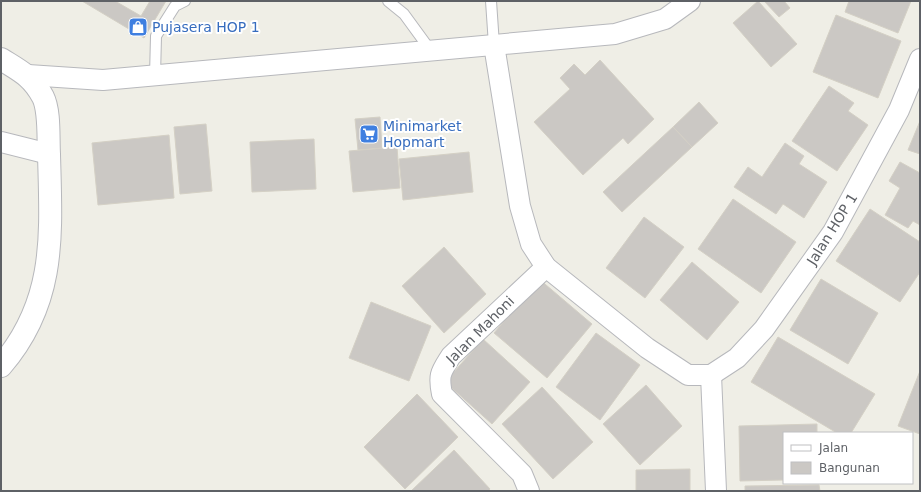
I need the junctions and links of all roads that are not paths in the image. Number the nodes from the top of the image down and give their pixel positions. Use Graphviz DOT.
graph roads {
  1 [pos="185,1"];
  2 [pos="388,1"];
  3 [pos="491,1"];
  4 [pos="690,1"];
  5 [pos="494,45"];
  6 [pos="431,51"];
  7 [pos="1,59"];
  8 [pos="920,59"];
  9 [pos="28,75"];
  10 [pos="155,76"];
  11 [pos="1,142"];
  12 [pos="48,154"];
  13 [pos="546,267"];
  14 [pos="1,366"];
  15 [pos="711,375"];
  16 [pos="529,491"];
  17 [pos="716,491"];
  1 -- 10 [label="lane"];
  2 -- 6 [label="lane"];
  3 -- 5 [label="lane"];
  4 -- 5 [label="street"];
  5 -- 6 [label="street"];
  5 -- 13 [label="street"];
  6 -- 10 [label="street"];
  7 -- 9 [label="street"];
  8 -- 15 [label="street, Jalan HOP 1"];
  9 -- 10 [label="street"];
  9 -- 12 [label="street"];
  11 -- 12 [label="street"];
  12 -- 14 [label="street"];
  13 -- 15 [label="street"];
  13 -- 16 [label="street, Jalan Mahoni"];
  15 -- 17 [label="street"];
}
